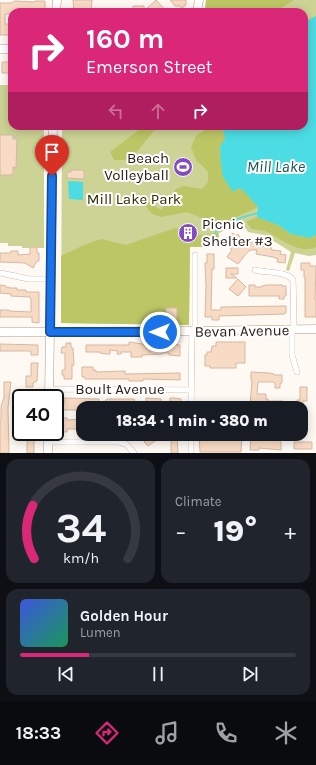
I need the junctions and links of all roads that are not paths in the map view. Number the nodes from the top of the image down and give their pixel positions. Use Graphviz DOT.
graph roads {
  1 [pos="53,130"];
  2 [pos="195,255"];
  3 [pos="255,270"];
  4 [pos="0,273"];
  5 [pos="51,279"];
  6 [pos="316,329"];
  7 [pos="293,330"];
  8 [pos="0,332"];
  9 [pos="50,332"];
  10 [pos="194,332"];
  11 [pos="298,372"];
  12 [pos="49,389"];
  13 [pos="64,389"];
  14 [pos="191,390"];
  15 [pos="191,401"];
  16 [pos="191,441"];
  17 [pos="48,442"];
  18 [pos="48,453"];
  19 [pos="134,453"];
  20 [pos="191,453"];
  1 -- 5 [label="street"];
  2 -- 10 [label="street"];
  3 -- 7 [label="street"];
  4 -- 5 [label="street"];
  5 -- 9 [label="street"];
  6 -- 7 [label="street, Bevan Avenue"];
  7 -- 10 [label="street, Bevan Avenue"];
  7 -- 11 [label="street"];
  8 -- 9 [label="street, Bevan Avenue"];
  9 -- 10 [label="street, Bevan Avenue"];
  9 -- 12 [label="street"];
  10 -- 14 [label="street"];
  13 -- 14 [label="street, Boult Avenue"];
  14 -- 15 [label="street"];
  16 -- 20 [label="street"];
  17 -- 18 [label="street"];
  17 -- 19 [label="street"];
}
